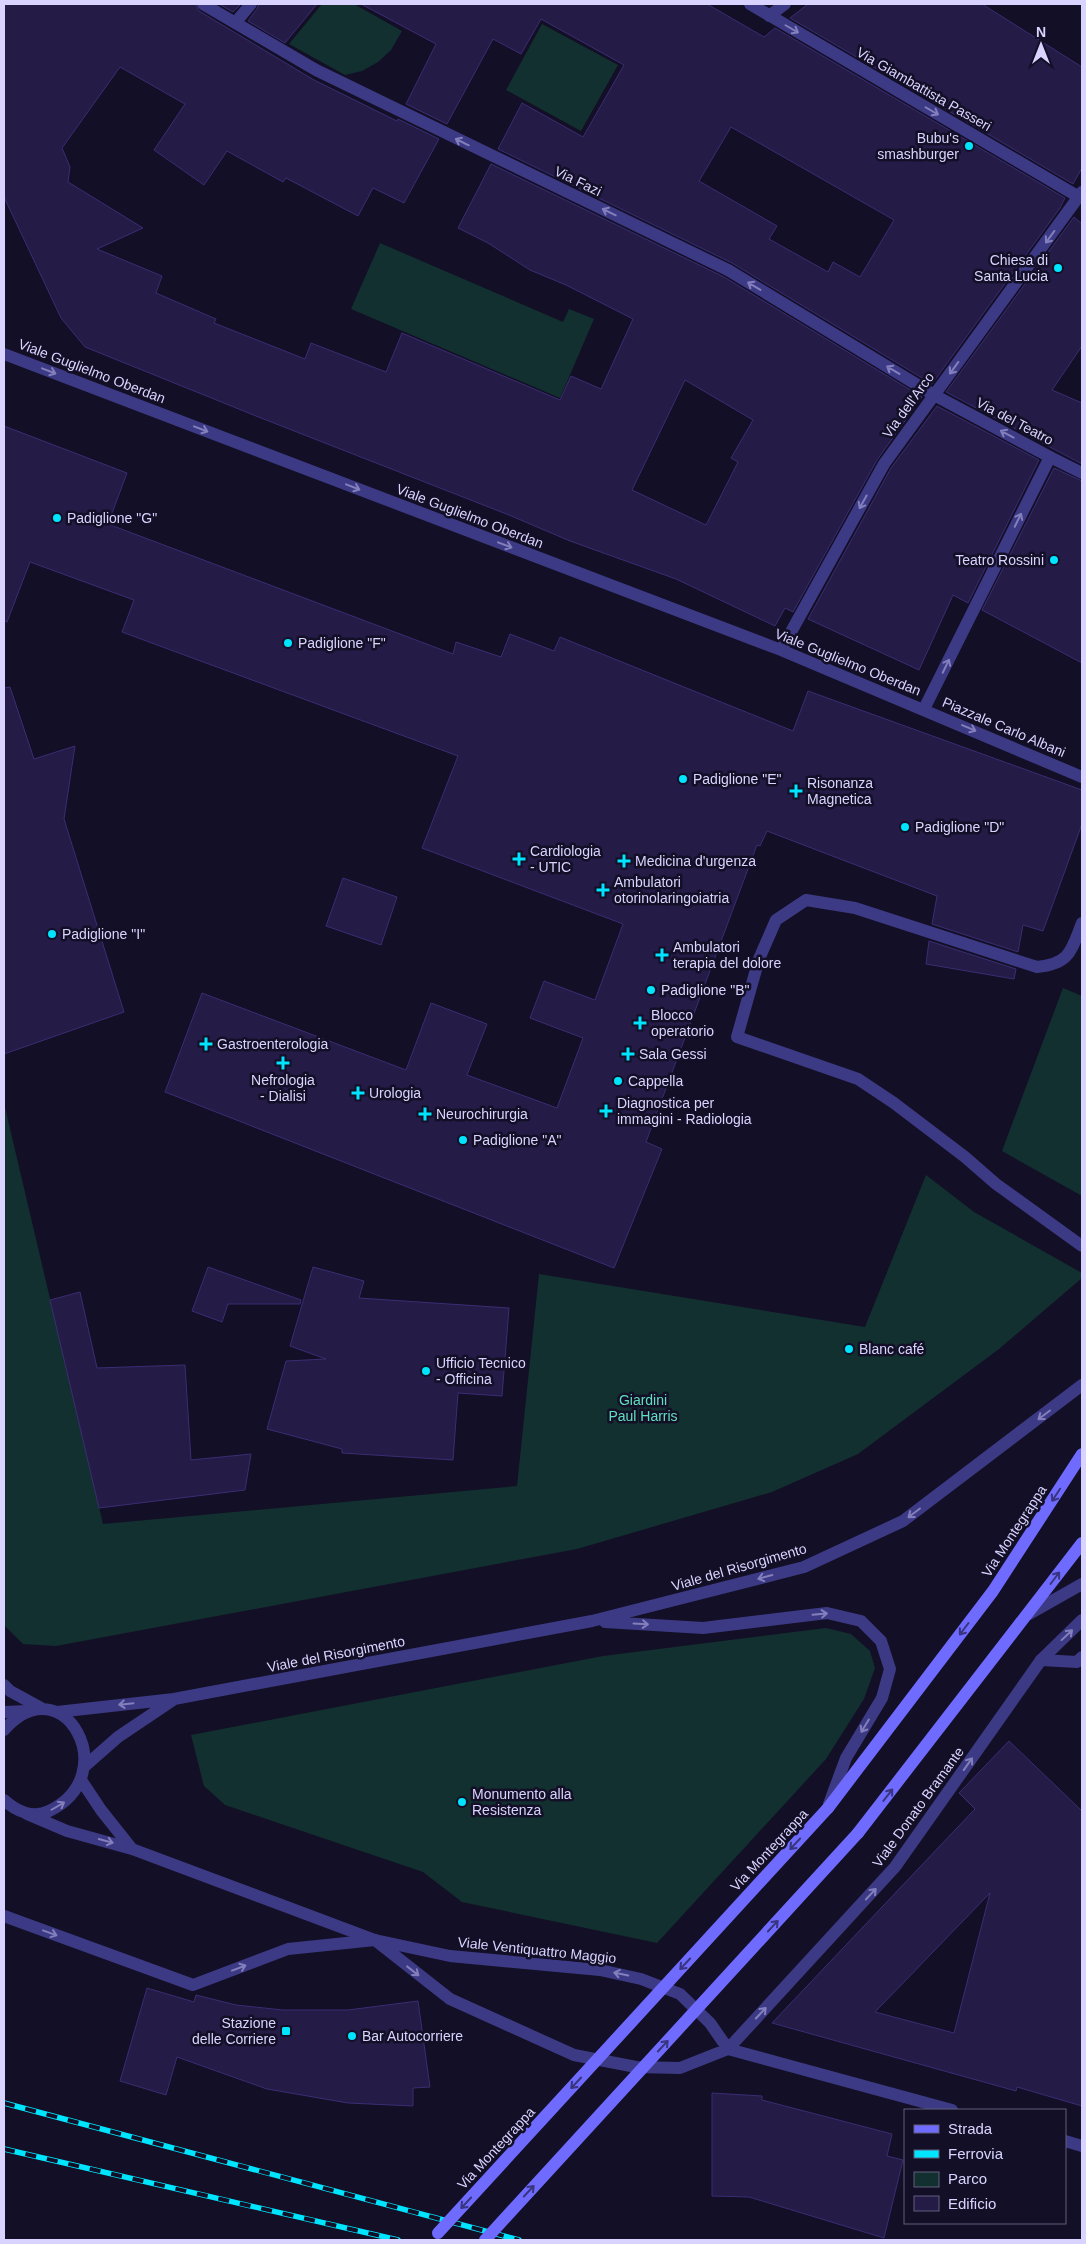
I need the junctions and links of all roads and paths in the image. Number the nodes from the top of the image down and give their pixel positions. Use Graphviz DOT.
graph roads {
  1 [pos="203,4"];
  2 [pos="251,4"];
  3 [pos="750,4"];
  4 [pos="785,4"];
  5 [pos="770,16"];
  6 [pos="236,23"];
  7 [pos="1081,196"];
  8 [pos="4,354"];
  9 [pos="934,395"];
  10 [pos="1050,457"];
  11 [pos="1082,472"];
  12 [pos="781,650"];
  13 [pos="924,709"];
  14 [pos="1082,777"];
  15 [pos="1082,923"];
  16 [pos="1082,1246"];
  17 [pos="1082,1385"];
  18 [pos="1082,1454"];
  19 [pos="1082,1543"];
  20 [pos="1082,1584"];
  21 [pos="1029,1614"];
  22 [pos="1082,1620"];
  23 [pos="592,1622"];
  24 [pos="1082,1656"];
  25 [pos="1041,1660"];
  26 [pos="4,1685"];
  27 [pos="174,1699"];
  28 [pos="43,1709"];
  29 [pos="27,1711"];
  30 [pos="4,1712"];
  31 [pos="57,1712"];
  32 [pos="4,1730"];
  33 [pos="85,1766"];
  34 [pos="81,1780"];
  35 [pos="7,1804"];
  36 [pos="828,1808"];
  37 [pos="27,1814"];
  38 [pos="132,1849"];
  39 [pos="4,1916"];
  40 [pos="375,1940"];
  41 [pos="728,2049"];
  42 [pos="948,2109"];
  43 [pos="1066,2141"];
  44 [pos="1082,2146"];
  45 [pos="435,2237"];
  46 [pos="484,2240"];
  1 -- 6 [label="street, Via Fazi"];
  2 -- 6 [label="street"];
  3 -- 5 [label="street, Via Giambattista Passeri"];
  4 -- 5 [label="street"];
  5 -- 7 [label="street, Via Giambattista Passeri, one-way"];
  9 -- 6 [label="street, Via Fazi, one-way"];
  7 -- 9 [label="street, Via dell'Arco, one-way"];
  8 -- 12 [label="street, Viale Guglielmo Oberdan, one-way"];
  10 -- 9 [label="street, Via del Teatro, one-way"];
  9 -- 12 [label="street, Via dell'Arco, one-way"];
  10 -- 11 [label="street, Via del Teatro"];
  13 -- 10 [label="street, Piazzale Carlo Albani, one-way"];
  12 -- 13 [label="street, Viale Guglielmo Oberdan"];
  13 -- 14 [label="street, Piazzale Carlo Albani, one-way"];
  15 -- 16 [label="street"];
  17 -- 23 [label="street, Viale del Risorgimento, one-way"];
  18 -- 36 [label="main road, Via Montegrappa, one-way"];
  21 -- 19 [label="main road, one-way"];
  20 -- 21 [label="street"];
  46 -- 21 [label="main road, one-way, bridge"];
  25 -- 22 [label="street, Viale Donato Bramante, one-way"];
  23 -- 27 [label="street, Viale del Risorgimento"];
  23 -- 36 [label="street, Viale del Risorgimento, one-way"];
  24 -- 25 [label="street"];
  41 -- 25 [label="street, Viale Donato Bramante, one-way"];
  26 -- 28 [label="street"];
  27 -- 31 [label="street, Viale del Risorgimento, one-way"];
  27 -- 33 [label="street"];
  28 -- 29 [label="street"];
  28 -- 31 [label="street"];
  29 -- 30 [label="street"];
  29 -- 32 [label="street"];
  31 -- 33 [label="street"];
  33 -- 34 [label="street"];
  37 -- 34 [label="street, one-way"];
  34 -- 38 [label="street"];
  35 -- 37 [label="street, Viale Ventiquattro Maggio"];
  36 -- 45 [label="main road, Via Montegrappa, one-way, bridge"];
  37 -- 38 [label="street, Viale Ventiquattro Maggio, one-way"];
  38 -- 40 [label="street, Viale Ventiquattro Maggio"];
  39 -- 40 [label="street, one-way"];
  41 -- 40 [label="street, Viale Ventiquattro Maggio, one-way"];
  40 -- 41 [label="street, Viale Ventiquattro Maggio, one-way"];
  41 -- 42 [label="street"];
  43 -- 44 [label="street"];
}
